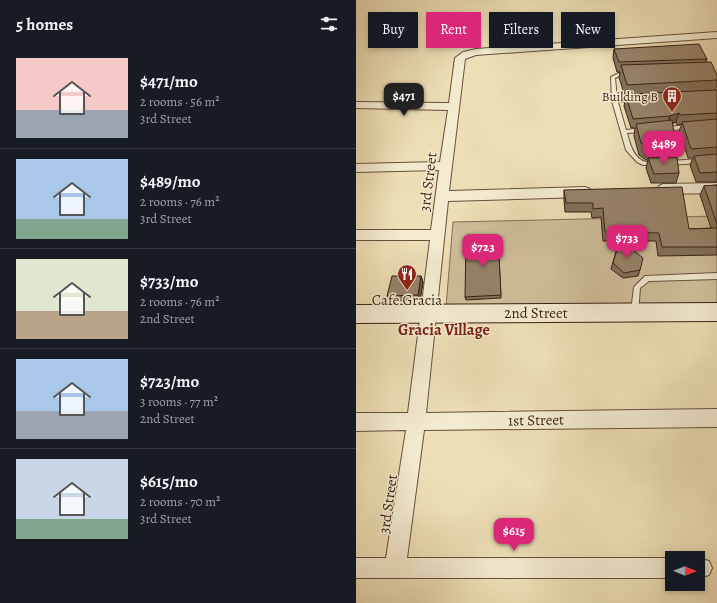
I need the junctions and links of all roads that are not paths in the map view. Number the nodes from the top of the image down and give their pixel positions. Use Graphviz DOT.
graph roads {
  1 [pos="717,35"];
  2 [pos="637,74"];
  3 [pos="638,100"];
  4 [pos="615,101"];
  5 [pos="356,105"];
  6 [pos="453,107"];
  7 [pos="694,127"];
  8 [pos="647,130"];
  9 [pos="655,130"];
  10 [pos="624,132"];
  11 [pos="717,160"];
  12 [pos="446,166"];
  13 [pos="356,168"];
  14 [pos="717,188"];
  15 [pos="654,190"];
  16 [pos="599,191"];
  17 [pos="442,196"];
  18 [pos="356,235"];
  19 [pos="438,235"];
  20 [pos="717,276"];
  21 [pos="635,312"];
  22 [pos="717,312"];
  23 [pos="356,314"];
  24 [pos="429,314"];
  25 [pos="717,418"];
  26 [pos="416,421"];
  27 [pos="356,422"];
  28 [pos="356,568"];
  29 [pos="395,568"];
  30 [pos="665,568"];
  1 -- 6 [label="street, 3rd Street"];
  2 -- 4 [label="lane"];
  3 -- 4 [label="lane"];
  4 -- 10 [label="lane"];
  5 -- 6 [label="street"];
  6 -- 12 [label="street, 3rd Street"];
  7 -- 9 [label="lane"];
  8 -- 10 [label="lane"];
  10 -- 11 [label="lane"];
  12 -- 13 [label="street"];
  12 -- 17 [label="street, 3rd Street"];
  14 -- 15 [label="street"];
  16 -- 17 [label="street"];
  17 -- 19 [label="street, 3rd Street"];
  18 -- 19 [label="street"];
  19 -- 24 [label="street, 3rd Street"];
  20 -- 21 [label="lane"];
  21 -- 22 [label="street, 2nd Street"];
  21 -- 24 [label="street, 2nd Street"];
  23 -- 24 [label="street, 2nd Street"];
  24 -- 26 [label="street, 3rd Street"];
  25 -- 26 [label="street, 1st Street"];
  26 -- 27 [label="street, 1st Street"];
  26 -- 29 [label="street, 3rd Street"];
  28 -- 29 [label="street"];
  29 -- 30 [label="street"];
}
